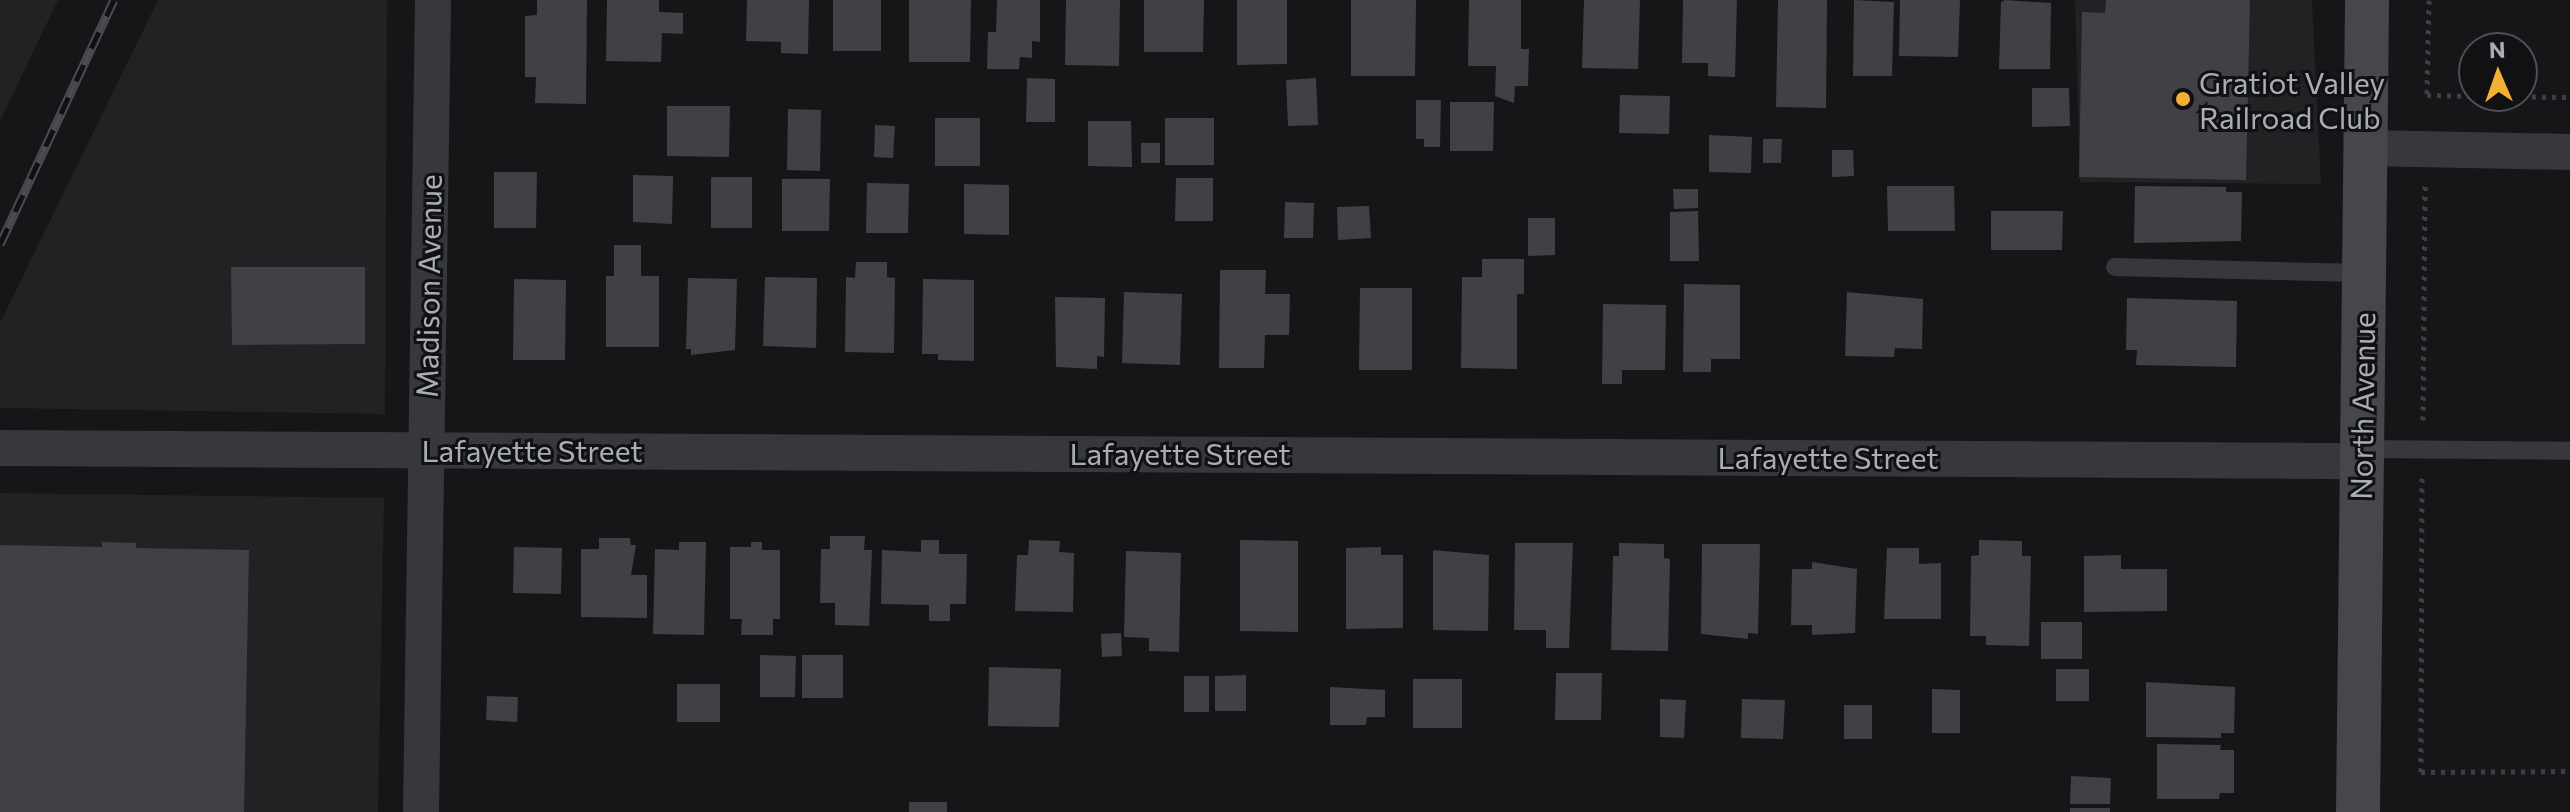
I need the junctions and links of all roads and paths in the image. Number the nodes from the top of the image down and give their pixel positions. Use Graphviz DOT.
graph roads {
  1 [pos="433,0"];
  2 [pos="2367,0"];
  3 [pos="2429,0"];
  4 [pos="2458,96"];
  5 [pos="2538,97"];
  6 [pos="2570,97"];
  7 [pos="2365,148"];
  8 [pos="2570,152"];
  9 [pos="2115,267"];
  10 [pos="2363,273"];
  11 [pos="0,448"];
  12 [pos="426,449"];
  13 [pos="2570,451"];
  14 [pos="2361,455"];
  15 [pos="2570,771"];
  16 [pos="2421,772"];
  17 [pos="421,812"];
  18 [pos="2358,812"];
  1 -- 12 [label="street, Madison Avenue"];
  2 -- 7 [label="main road, North Avenue"];
  3 -- 4 [label="path"];
  5 -- 6 [label="path"];
  7 -- 8 [label="street"];
  7 -- 10 [label="main road, North Avenue"];
  9 -- 10 [label="lane"];
  10 -- 14 [label="main road, North Avenue"];
  11 -- 12 [label="street, Lafayette Street"];
  12 -- 14 [label="street, Lafayette Street"];
  12 -- 17 [label="street, Madison Avenue"];
  13 -- 14 [label="lane"];
  14 -- 18 [label="main road, North Avenue"];
  15 -- 16 [label="path"];
}
